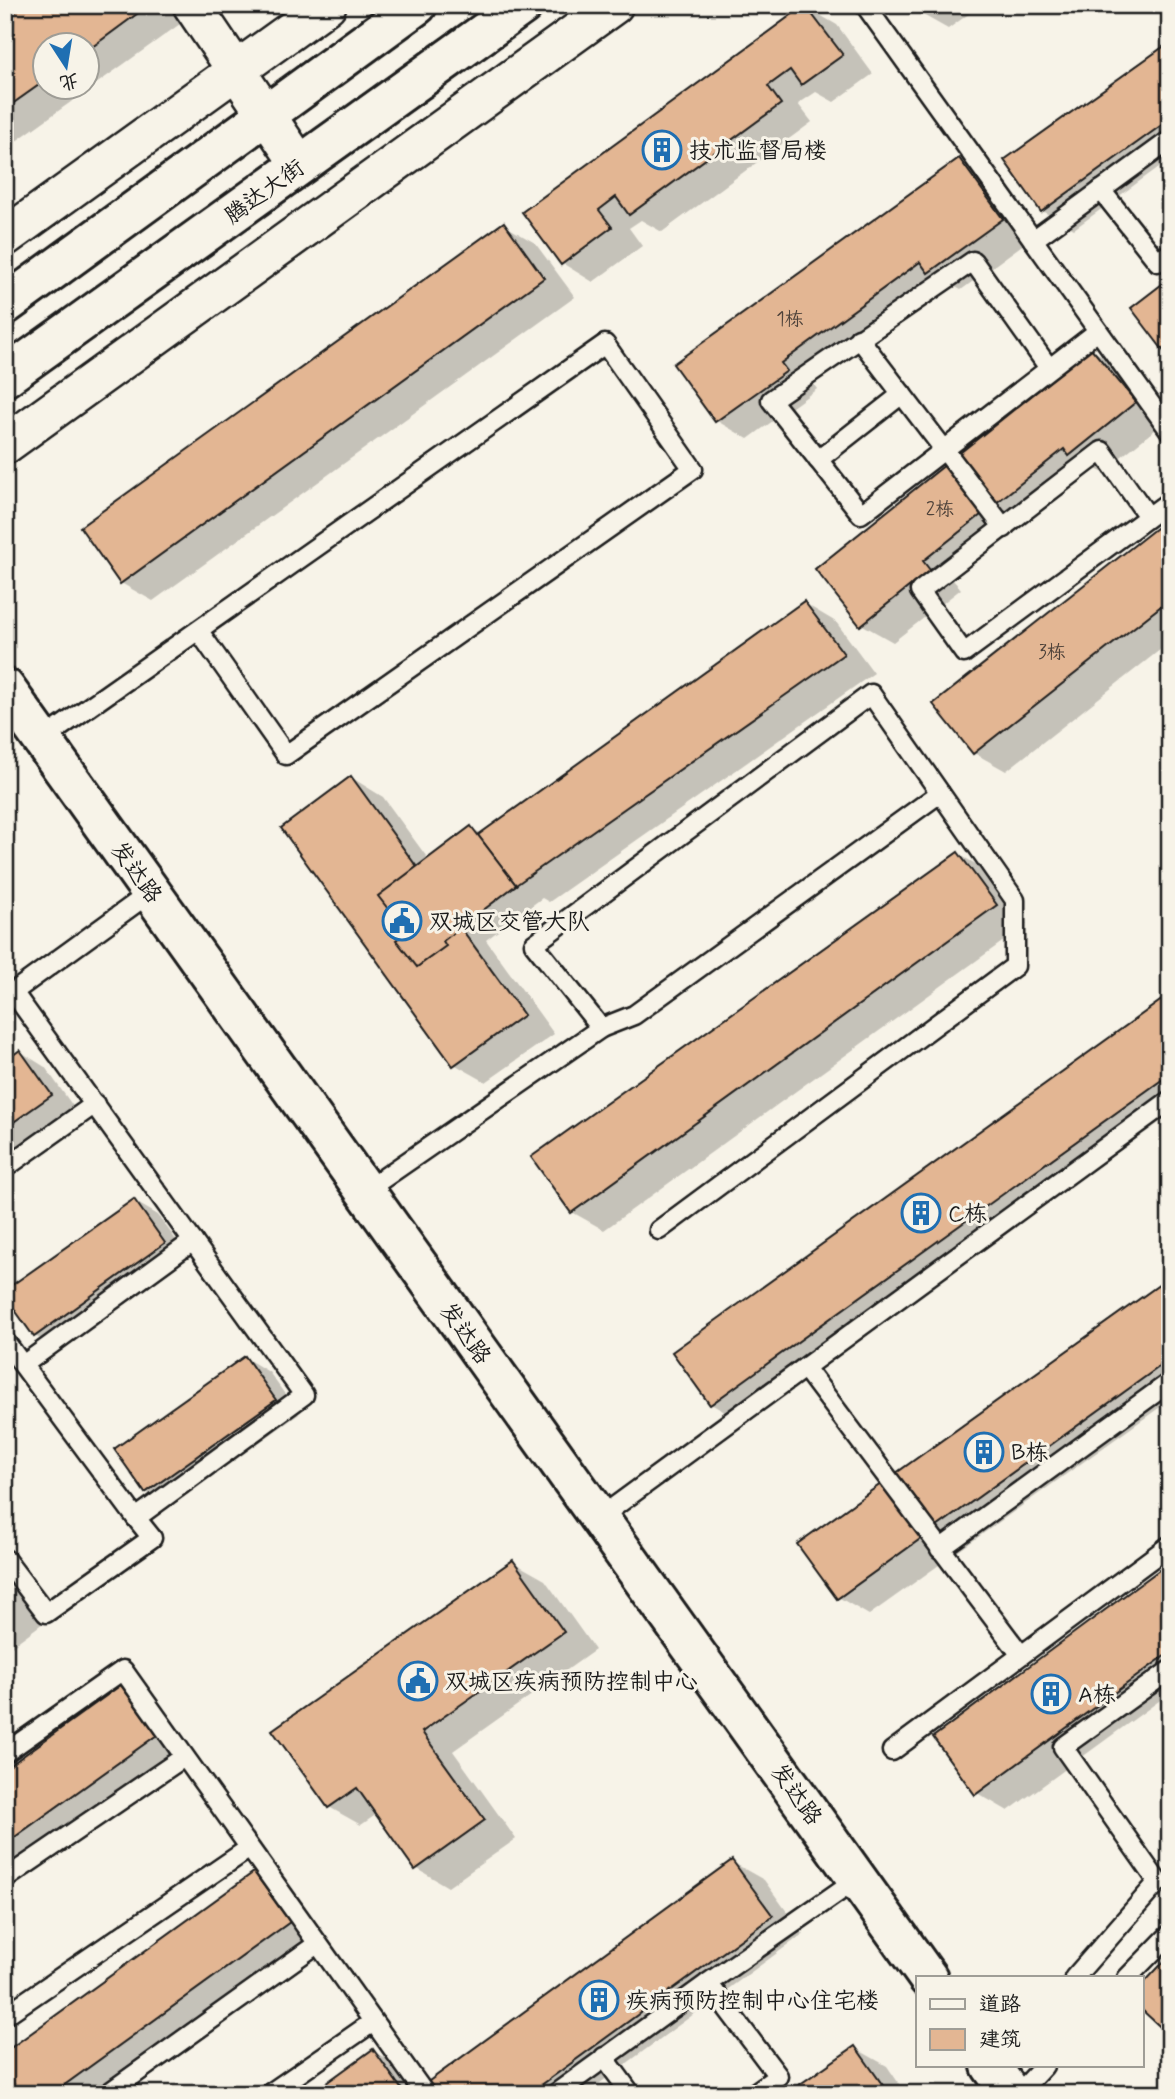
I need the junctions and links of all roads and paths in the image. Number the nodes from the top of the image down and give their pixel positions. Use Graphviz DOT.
graph roads {
  1 [pos="192,5"];
  2 [pos="327,5"];
  3 [pos="417,5"];
  4 [pos="523,5"];
  5 [pos="614,5"];
  6 [pos="866,5"];
  7 [pos="237,71"];
  8 [pos="267,115"];
  9 [pos="1170,140"];
  10 [pos="300,165"];
  11 [pos="1101,190"];
  12 [pos="5,237"];
  13 [pos="1033,240"];
  14 [pos="1170,253"];
  15 [pos="5,306"];
  16 [pos="1098,331"];
  17 [pos="859,338"];
  18 [pos="1049,368"];
  19 [pos="5,377"];
  20 [pos="902,394"];
  21 [pos="1170,431"];
  22 [pos="5,444"];
  23 [pos="944,450"];
  24 [pos="818,460"];
  25 [pos="1170,501"];
  26 [pos="1147,515"];
  27 [pos="1004,528"];
  28 [pos="198,630"];
  29 [pos="19,718"];
  30 [pos="940,793"];
  31 [pos="151,892"];
  32 [pos="9,995"];
  33 [pos="601,1028"];
  34 [pos="1170,1100"];
  35 [pos="95,1104"];
  36 [pos="5,1168"];
  37 [pos="365,1191"];
  38 [pos="659,1230"];
  39 [pos="193,1241"];
  40 [pos="5,1341"];
  41 [pos="23,1365"];
  42 [pos="805,1368"];
  43 [pos="1170,1382"];
  44 [pos="136,1518"];
  45 [pos="599,1518"];
  46 [pos="1170,1545"];
  47 [pos="940,1549"];
  48 [pos="5,1559"];
  49 [pos="1021,1655"];
  50 [pos="1170,1670"];
  51 [pos="892,1751"];
  52 [pos="5,1753"];
  53 [pos="184,1757"];
  54 [pos="248,1849"];
  55 [pos="5,1879"];
  56 [pos="858,1880"];
  57 [pos="1170,1934"];
  58 [pos="317,1944"];
  59 [pos="927,1976"];
  60 [pos="1076,1976"];
  61 [pos="1129,1976"];
  62 [pos="708,1983"];
  63 [pos="5,2011"];
  64 [pos="373,2022"];
  65 [pos="604,2057"];
  66 [pos="1037,2068"];
  67 [pos="1002,2078"];
  68 [pos="107,2094"];
  69 [pos="270,2094"];
  70 [pos="425,2094"];
  71 [pos="555,2094"];
  72 [pos="631,2094"];
  73 [pos="753,2094"];
  1 -- 7 [label="street"];
  2 -- 7 [label="street"];
  3 -- 8 [label="street"];
  4 -- 10 [label="street, 腾达大街"];
  5 -- 22 [label="street"];
  6 -- 13 [label="lane"];
  7 -- 8 [label="street"];
  7 -- 12 [label="street"];
  8 -- 10 [label="street"];
  8 -- 15 [label="street"];
  9 -- 11 [label="lane"];
  10 -- 19 [label="street, 腾达大街"];
  11 -- 13 [label="lane"];
  11 -- 14 [label="lane"];
  13 -- 16 [label="lane"];
  16 -- 18 [label="lane"];
  16 -- 21 [label="lane"];
  17 -- 18 [label="lane"];
  17 -- 20 [label="lane"];
  17 -- 24 [label="lane"];
  18 -- 23 [label="lane"];
  20 -- 23 [label="lane"];
  20 -- 24 [label="lane"];
  23 -- 24 [label="lane"];
  23 -- 27 [label="lane"];
  25 -- 26 [label="lane"];
  26 -- 27 [label="lane"];
  26 -- 27 [label="lane"];
  28 -- 28 [label="lane"];
  28 -- 29 [label="lane"];
  29 -- 31 [label="street, 发达路"];
  30 -- 33 [label="lane"];
  30 -- 33 [label="lane"];
  30 -- 38 [label="lane"];
  31 -- 32 [label="lane"];
  31 -- 37 [label="street, 发达路"];
  32 -- 35 [label="lane"];
  33 -- 37 [label="lane"];
  34 -- 42 [label="lane"];
  35 -- 36 [label="lane"];
  35 -- 39 [label="lane"];
  37 -- 45 [label="street, 发达路"];
  39 -- 41 [label="lane"];
  39 -- 44 [label="lane"];
  40 -- 41 [label="lane"];
  41 -- 44 [label="lane"];
  42 -- 45 [label="lane"];
  42 -- 47 [label="lane"];
  43 -- 47 [label="lane"];
  44 -- 48 [label="lane"];
  45 -- 56 [label="street, 发达路"];
  46 -- 49 [label="lane"];
  47 -- 49 [label="lane"];
  49 -- 51 [label="lane"];
  50 -- 60 [label="lane"];
  52 -- 53 [label="lane"];
  53 -- 54 [label="lane"];
  53 -- 55 [label="lane"];
  54 -- 58 [label="lane"];
  54 -- 63 [label="lane"];
  56 -- 59 [label="street, 发达路"];
  56 -- 62 [label="lane"];
  57 -- 61 [label="lane"];
  58 -- 64 [label="lane"];
  58 -- 68 [label="lane"];
  62 -- 65 [label="lane"];
  62 -- 73 [label="lane"];
  64 -- 69 [label="lane"];
  64 -- 70 [label="lane"];
  65 -- 71 [label="lane"];
  65 -- 72 [label="lane"];
  66 -- 67 [label="lane"];
}
